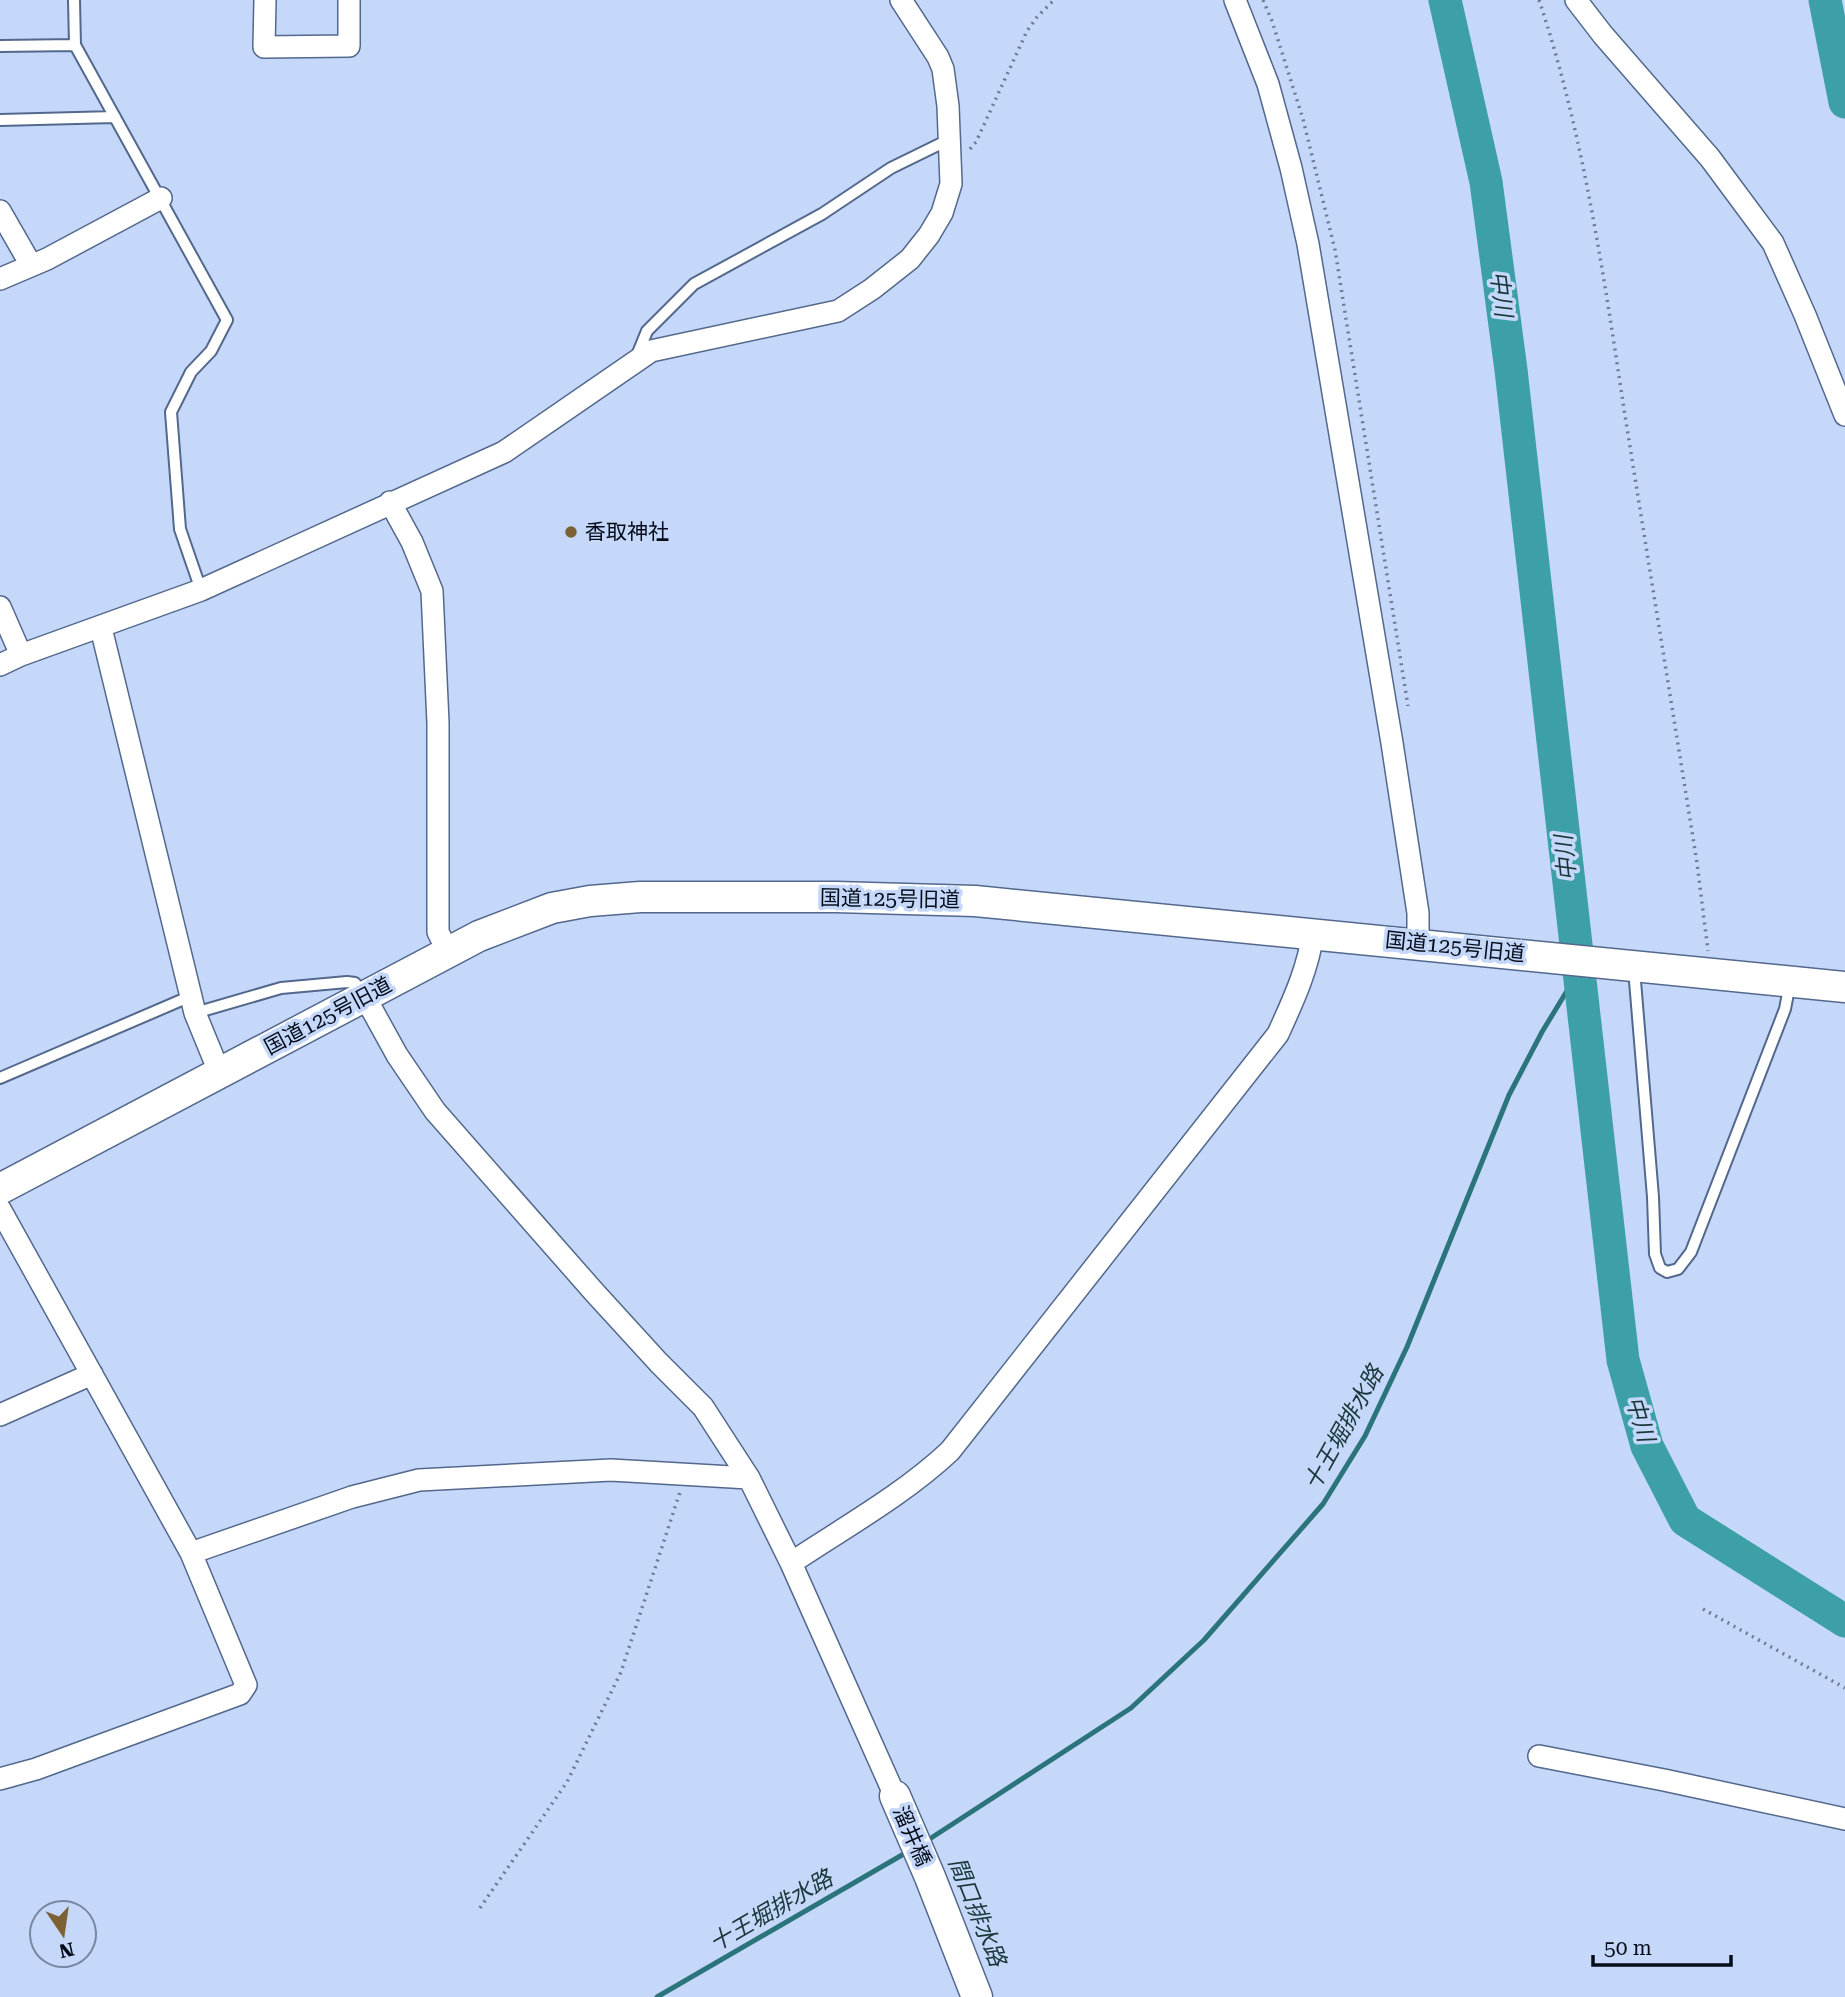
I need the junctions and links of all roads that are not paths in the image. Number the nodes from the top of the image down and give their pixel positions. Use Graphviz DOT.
graph roads {
  1 [pos="74,0"];
  2 [pos="265,0"];
  3 [pos="349,0"];
  4 [pos="901,0"];
  5 [pos="1235,0"];
  6 [pos="1576,0"];
  7 [pos="75,45"];
  8 [pos="0,46"];
  9 [pos="115,117"];
  10 [pos="0,120"];
  11 [pos="950,152"];
  12 [pos="161,198"];
  13 [pos="0,211"];
  14 [pos="31,265"];
  15 [pos="0,279"];
  16 [pos="634,363"];
  17 [pos="1845,415"];
  18 [pos="390,502"];
  19 [pos="201,590"];
  20 [pos="0,607"];
  21 [pos="101,628"];
  22 [pos="22,655"];
  23 [pos="0,665"];
  24 [pos="1313,933"];
  25 [pos="1418,943"];
  26 [pos="448,952"];
  27 [pos="1629,966"];
  28 [pos="1790,981"];
  29 [pos="1845,987"];
  30 [pos="365,997"];
  31 [pos="193,1004"];
  32 [pos="220,1074"];
  33 [pos="0,1078"];
  34 [pos="0,1189"];
  35 [pos="0,1209"];
  36 [pos="92,1374"];
  37 [pos="0,1415"];
  38 [pos="749,1478"];
  39 [pos="191,1553"];
  40 [pos="791,1563"];
  41 [pos="1539,1756"];
  42 [pos="0,1779"];
  43 [pos="895,1796"];
  44 [pos="1845,1819"];
  45 [pos="977,1997"];
  1 -- 7 [label="lane"];
  2 -- 3 [label="street"];
  4 -- 11 [label="street"];
  5 -- 25 [label="street"];
  6 -- 17 [label="street"];
  7 -- 8 [label="lane"];
  7 -- 9 [label="lane"];
  9 -- 10 [label="lane"];
  9 -- 12 [label="lane"];
  11 -- 16 [label="lane"];
  11 -- 16 [label="street"];
  12 -- 14 [label="street"];
  12 -- 19 [label="lane"];
  13 -- 14 [label="street"];
  14 -- 15 [label="street"];
  16 -- 18 [label="street"];
  18 -- 19 [label="street"];
  18 -- 26 [label="street"];
  19 -- 21 [label="street"];
  20 -- 22 [label="street"];
  21 -- 22 [label="street"];
  21 -- 31 [label="street"];
  22 -- 23 [label="street"];
  24 -- 25 [label="street, 国道125号旧道"];
  24 -- 26 [label="street, 国道125号旧道"];
  24 -- 40 [label="street"];
  25 -- 27 [label="street, 国道125号旧道"];
  26 -- 30 [label="street, 国道125号旧道"];
  27 -- 28 [label="street, 国道125号旧道"];
  27 -- 28 [label="lane"];
  28 -- 29 [label="street, 国道125号旧道"];
  30 -- 31 [label="lane"];
  30 -- 32 [label="street, 国道125号旧道"];
  30 -- 38 [label="street"];
  31 -- 32 [label="street"];
  31 -- 33 [label="lane"];
  32 -- 34 [label="street, 国道125号旧道"];
  35 -- 36 [label="street"];
  36 -- 37 [label="street"];
  36 -- 39 [label="street"];
  38 -- 39 [label="street"];
  38 -- 40 [label="street"];
  39 -- 42 [label="street"];
  40 -- 43 [label="street"];
  41 -- 44 [label="street"];
  43 -- 45 [label="street, 溜井橋"];
}
